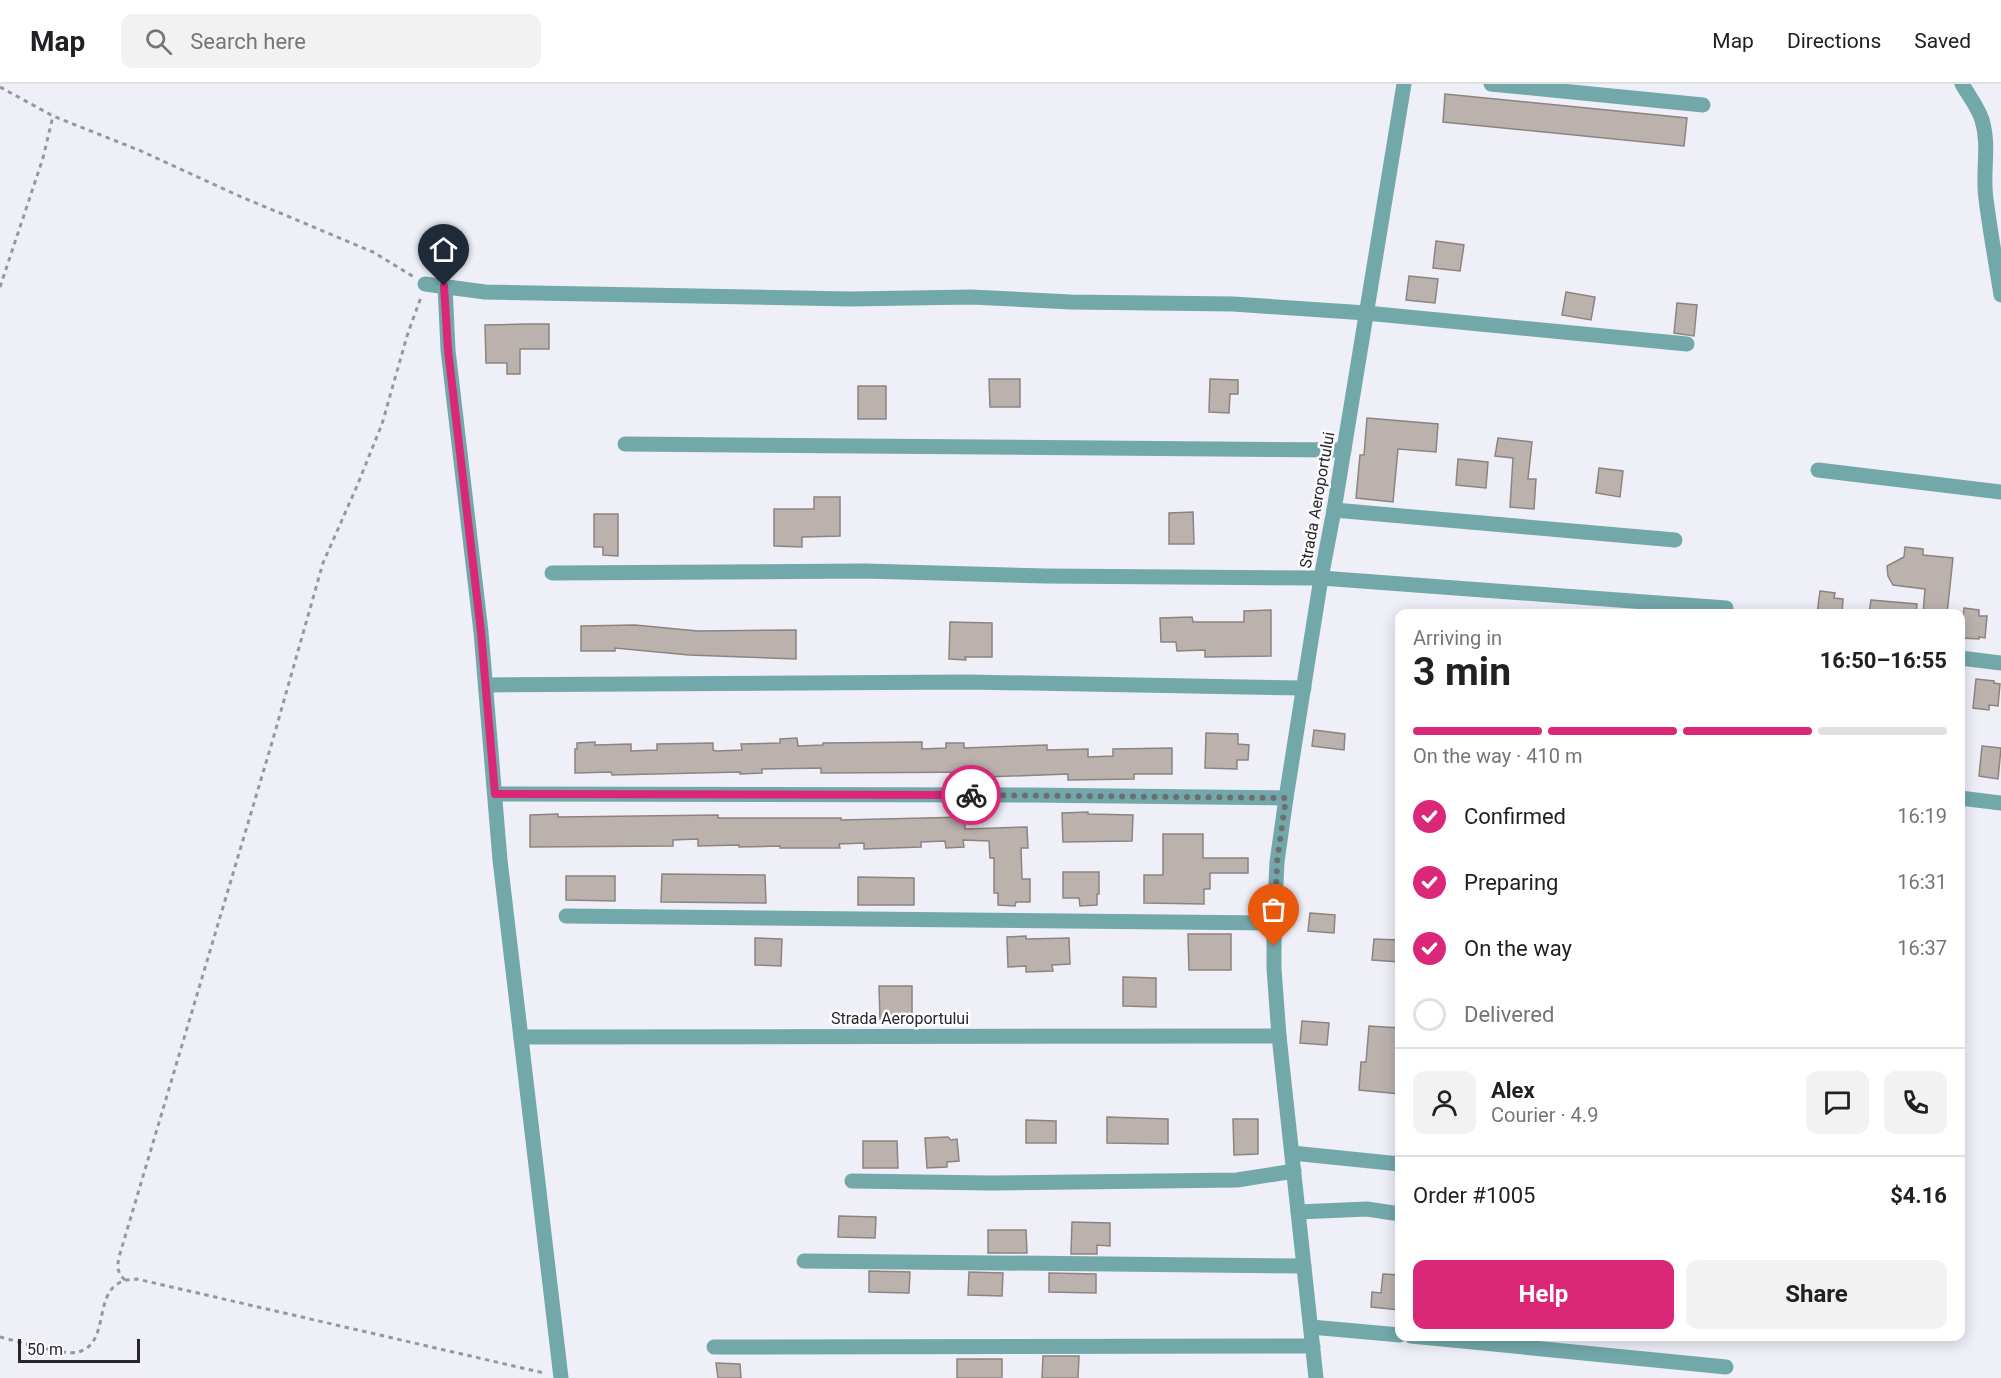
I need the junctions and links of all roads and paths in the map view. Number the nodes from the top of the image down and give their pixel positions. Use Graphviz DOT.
graph roads {
  1 [pos="1404,84"];
  2 [pos="1491,84"];
  3 [pos="1962,84"];
  4 [pos="0,87"];
  5 [pos="1703,105"];
  6 [pos="52,116"];
  7 [pos="425,284"];
  8 [pos="444,286"];
  9 [pos="0,287"];
  10 [pos="2001,295"];
  11 [pos="1366,313"];
  12 [pos="1687,344"];
  13 [pos="625,444"];
  14 [pos="1344,450"];
  15 [pos="1818,470"];
  16 [pos="2001,492"];
  17 [pos="1334,510"];
  18 [pos="1675,540"];
  19 [pos="552,573"];
  20 [pos="1321,578"];
  21 [pos="1726,608"];
  22 [pos="1965,659"];
  23 [pos="2001,663"];
  24 [pos="486,685"];
  25 [pos="1304,688"];
  26 [pos="495,794"];
  27 [pos="1286,798"];
  28 [pos="1965,799"];
  29 [pos="2001,803"];
  30 [pos="567,916"];
  31 [pos="1274,923"];
  32 [pos="1279,1036"];
  33 [pos="521,1037"];
  34 [pos="1292,1153"];
  35 [pos="1395,1163"];
  36 [pos="1294,1171"];
  37 [pos="852,1181"];
  38 [pos="1298,1212"];
  39 [pos="1395,1213"];
  40 [pos="804,1261"];
  41 [pos="1304,1266"];
  42 [pos="125,1280"];
  43 [pos="1311,1327"];
  44 [pos="1395,1335"];
  45 [pos="0,1337"];
  46 [pos="1462,1341"];
  47 [pos="1313,1346"];
  48 [pos="714,1347"];
  49 [pos="1726,1367"];
  50 [pos="561,1377"];
  51 [pos="1316,1378"];
  1 -- 11 [label="street, Strada Aeroportului"];
  2 -- 5 [label="street"];
  3 -- 10 [label="street"];
  4 -- 6 [label="path"];
  6 -- 7 [label="path"];
  6 -- 9 [label="path"];
  7 -- 8 [label="street"];
  7 -- 42 [label="path"];
  8 -- 11 [label="street"];
  8 -- 24 [label="street"];
  11 -- 12 [label="street"];
  11 -- 14 [label="street, Strada Aeroportului"];
  13 -- 14 [label="street"];
  14 -- 17 [label="street, Strada Aeroportului"];
  15 -- 16 [label="street"];
  17 -- 18 [label="street"];
  17 -- 20 [label="street, Strada Aeroportului"];
  19 -- 20 [label="street"];
  20 -- 21 [label="street"];
  20 -- 25 [label="street, Strada Aeroportului"];
  22 -- 23 [label="street"];
  24 -- 25 [label="street"];
  24 -- 26 [label="street"];
  25 -- 27 [label="street, Strada Aeroportului"];
  26 -- 27 [label="street"];
  26 -- 33 [label="street"];
  27 -- 31 [label="street, Strada Aeroportului"];
  28 -- 29 [label="street"];
  30 -- 31 [label="street"];
  31 -- 32 [label="street, Strada Aeroportului"];
  32 -- 33 [label="street, Strada Aeroportului"];
  32 -- 34 [label="street, Strada Aeroportului"];
  33 -- 50 [label="street"];
  34 -- 35 [label="street"];
  34 -- 36 [label="street, Strada Aeroportului"];
  36 -- 37 [label="street"];
  36 -- 38 [label="street, Strada Aeroportului"];
  38 -- 39 [label="street"];
  38 -- 41 [label="street, Strada Aeroportului"];
  40 -- 41 [label="street"];
  41 -- 43 [label="street, Strada Aeroportului"];
  42 -- 45 [label="path"];
  42 -- 50 [label="path"];
  43 -- 44 [label="street"];
  43 -- 47 [label="street, Strada Aeroportului"];
  46 -- 49 [label="street"];
  47 -- 48 [label="street"];
  47 -- 51 [label="street, Strada Aeroportului"];
}
